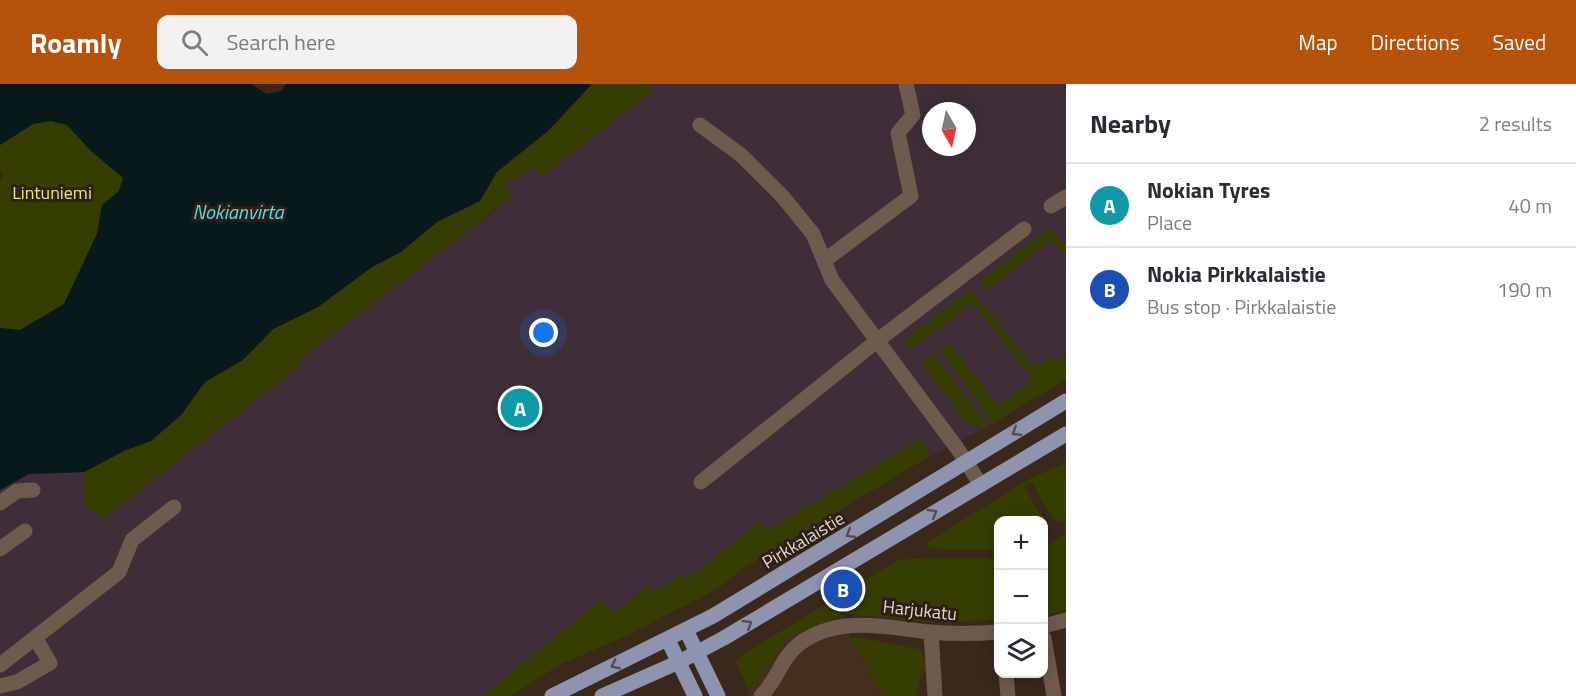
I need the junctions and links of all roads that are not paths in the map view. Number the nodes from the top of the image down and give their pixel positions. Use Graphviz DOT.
graph roads {
  1 [pos="906,84"];
  2 [pos="700,125"];
  3 [pos="1066,197"];
  4 [pos="1051,206"];
  5 [pos="1024,229"];
  6 [pos="825,260"];
  7 [pos="878,340"];
  8 [pos="1066,401"];
  9 [pos="1066,434"];
  10 [pos="968,463"];
  11 [pos="701,482"];
  12 [pos="981,484"];
  13 [pos="33,490"];
  14 [pos="0,503"];
  15 [pos="174,507"];
  16 [pos="25,531"];
  17 [pos="0,549"];
  18 [pos="1066,620"];
  19 [pos="1048,625"];
  20 [pos="686,630"];
  21 [pos="931,632"];
  22 [pos="994,632"];
  23 [pos="36,639"];
  24 [pos="668,640"];
  25 [pos="697,653"];
  26 [pos="1048,661"];
  27 [pos="679,662"];
  28 [pos="0,664"];
  29 [pos="1006,678"];
  30 [pos="0,686"];
  31 [pos="552,696"];
  32 [pos="602,696"];
  33 [pos="695,696"];
  34 [pos="718,696"];
  35 [pos="761,696"];
  36 [pos="935,696"];
  37 [pos="1008,696"];
  38 [pos="1054,696"];
  1 -- 6 [label="street"];
  2 -- 6 [label="street"];
  3 -- 4 [label="street"];
  5 -- 7 [label="street"];
  6 -- 7 [label="street"];
  7 -- 10 [label="street"];
  7 -- 11 [label="street"];
  8 -- 10 [label="main road, Pirkkalaistie, one-way"];
  9 -- 12 [label="main road"];
  10 -- 12 [label="street"];
  10 -- 20 [label="main road, Pirkkalaistie, one-way"];
  25 -- 12 [label="main road, one-way"];
  13 -- 14 [label="street"];
  15 -- 23 [label="street"];
  16 -- 17 [label="street"];
  18 -- 19 [label="street"];
  20 -- 24 [label="main road, Pirkkalaistie"];
  20 -- 25 [label="main road"];
  21 -- 22 [label="street, Harjukatu"];
  21 -- 35 [label="street, Harjukatu"];
  21 -- 36 [label="street"];
  23 -- 28 [label="street"];
  23 -- 30 [label="street"];
  24 -- 27 [label="main road"];
  24 -- 31 [label="main road, Pirkkalaistie, one-way"];
  25 -- 27 [label="main road"];
  25 -- 34 [label="main road"];
  26 -- 38 [label="street"];
  27 -- 32 [label="main road"];
  27 -- 33 [label="main road"];
  29 -- 37 [label="street"];
}
